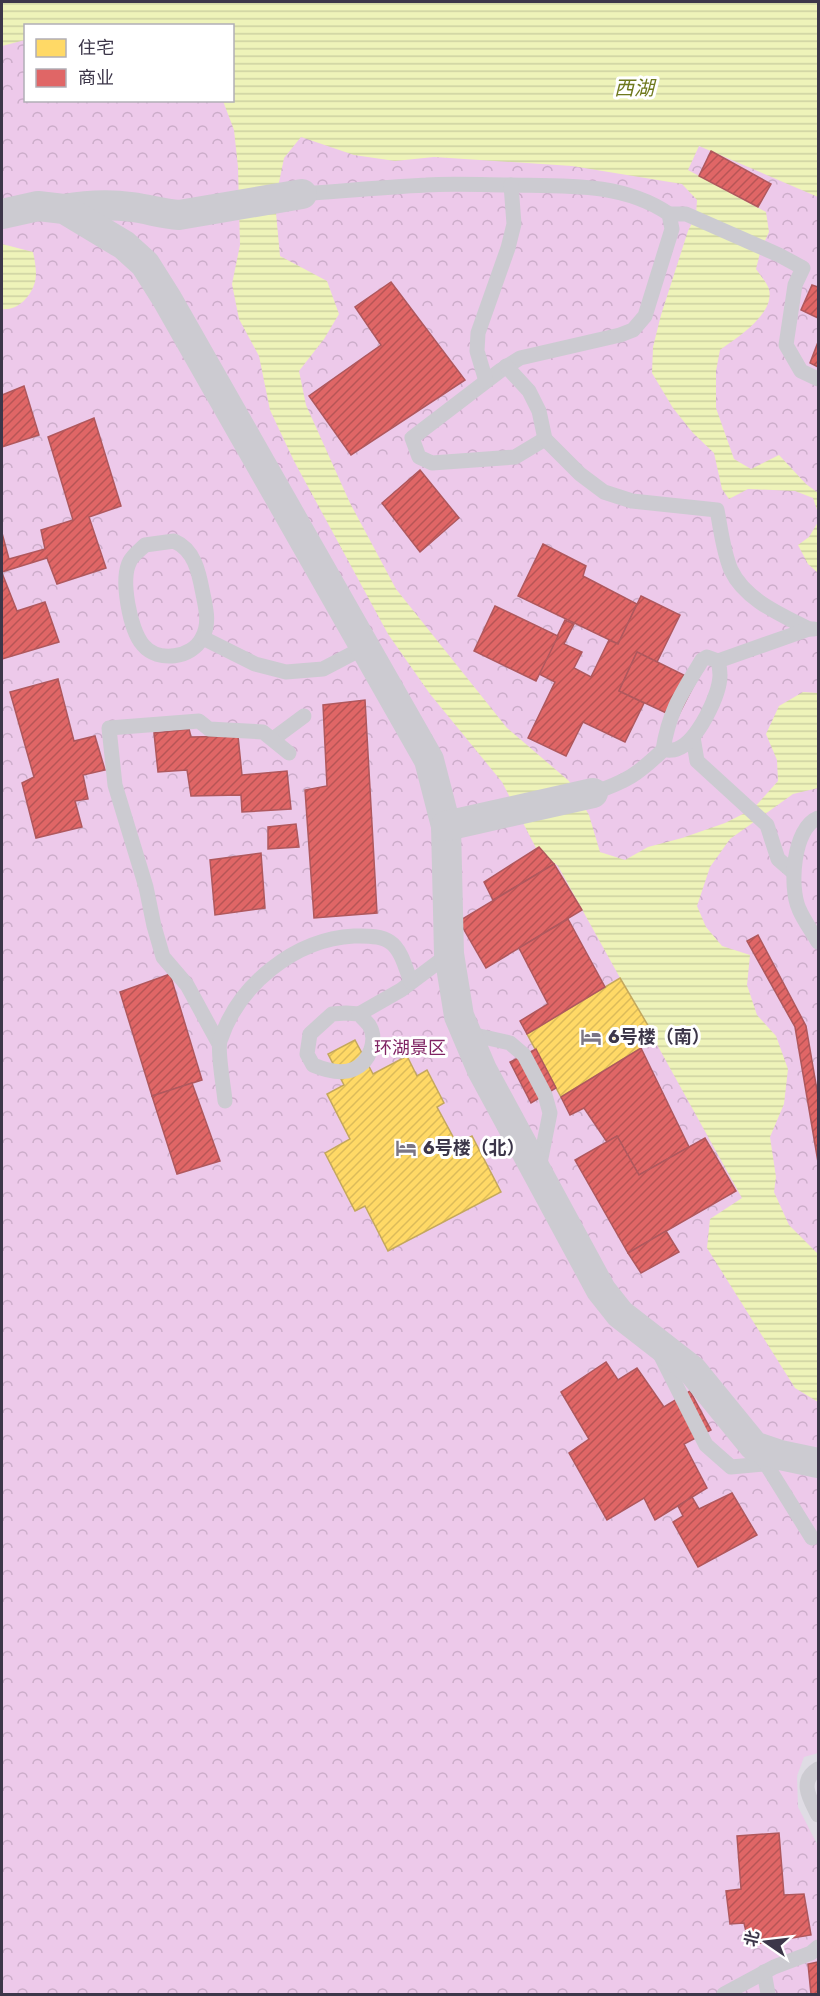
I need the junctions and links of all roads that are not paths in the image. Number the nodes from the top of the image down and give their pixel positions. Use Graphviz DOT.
graph roads {
  1 [pos="512,185"];
  2 [pos="302,194"];
  3 [pos="64,209"];
  4 [pos="2,214"];
  5 [pos="170,214"];
  6 [pos="669,214"];
  7 [pos="145,264"];
  8 [pos="506,366"];
  9 [pos="819,379"];
  10 [pos="486,381"];
  11 [pos="545,440"];
  12 [pos="814,629"];
  13 [pos="203,638"];
  14 [pos="364,647"];
  15 [pos="718,661"];
  16 [pos="304,716"];
  17 [pos="693,737"];
  18 [pos="273,740"];
  19 [pos="663,750"];
  20 [pos="289,753"];
  21 [pos="593,793"];
  22 [pos="819,818"];
  23 [pos="446,826"];
  24 [pos="793,873"];
  25 [pos="819,942"];
  26 [pos="449,954"];
  27 [pos="411,982"];
  28 [pos="359,1014"];
  29 [pos="466,1034"];
  30 [pos="219,1044"];
  31 [pos="225,1101"];
  32 [pos="538,1174"];
  33 [pos="767,1455"];
  34 [pos="819,1463"];
  35 [pos="812,1538"];
  36 [pos="819,1769"];
  37 [pos="819,1815"];
  38 [pos="819,1947"];
  39 [pos="764,1972"];
  40 [pos="724,1995"];
  41 [pos="768,1995"];
  1 -- 2 [label="lane"];
  1 -- 6 [label="lane"];
  1 -- 10 [label="lane"];
  2 -- 5 [label="street"];
  3 -- 4 [label="street"];
  3 -- 5 [label="street"];
  3 -- 7 [label="street"];
  5 -- 7 [label="street"];
  6 -- 8 [label="lane"];
  6 -- 9 [label="lane"];
  7 -- 14 [label="street"];
  8 -- 10 [label="lane"];
  8 -- 11 [label="lane"];
  10 -- 11 [label="lane"];
  11 -- 12 [label="lane"];
  12 -- 15 [label="lane"];
  13 -- 13 [label="lane"];
  13 -- 14 [label="lane"];
  14 -- 23 [label="street"];
  15 -- 17 [label="lane"];
  15 -- 19 [label="lane"];
  16 -- 18 [label="lane"];
  17 -- 19 [label="lane"];
  17 -- 24 [label="lane"];
  18 -- 20 [label="lane"];
  18 -- 30 [label="lane"];
  19 -- 21 [label="lane"];
  21 -- 23 [label="street"];
  22 -- 24 [label="lane"];
  23 -- 26 [label="street"];
  24 -- 25 [label="lane"];
  26 -- 27 [label="lane"];
  26 -- 29 [label="street"];
  27 -- 28 [label="lane"];
  27 -- 30 [label="lane"];
  28 -- 28 [label="lane"];
  29 -- 32 [label="street"];
  29 -- 32 [label="lane"];
  30 -- 31 [label="lane"];
  32 -- 33 [label="street"];
  33 -- 34 [label="street"];
  33 -- 35 [label="lane"];
  36 -- 37 [label="lane"];
  38 -- 39 [label="lane"];
  39 -- 40 [label="lane"];
  39 -- 41 [label="lane"];
}
